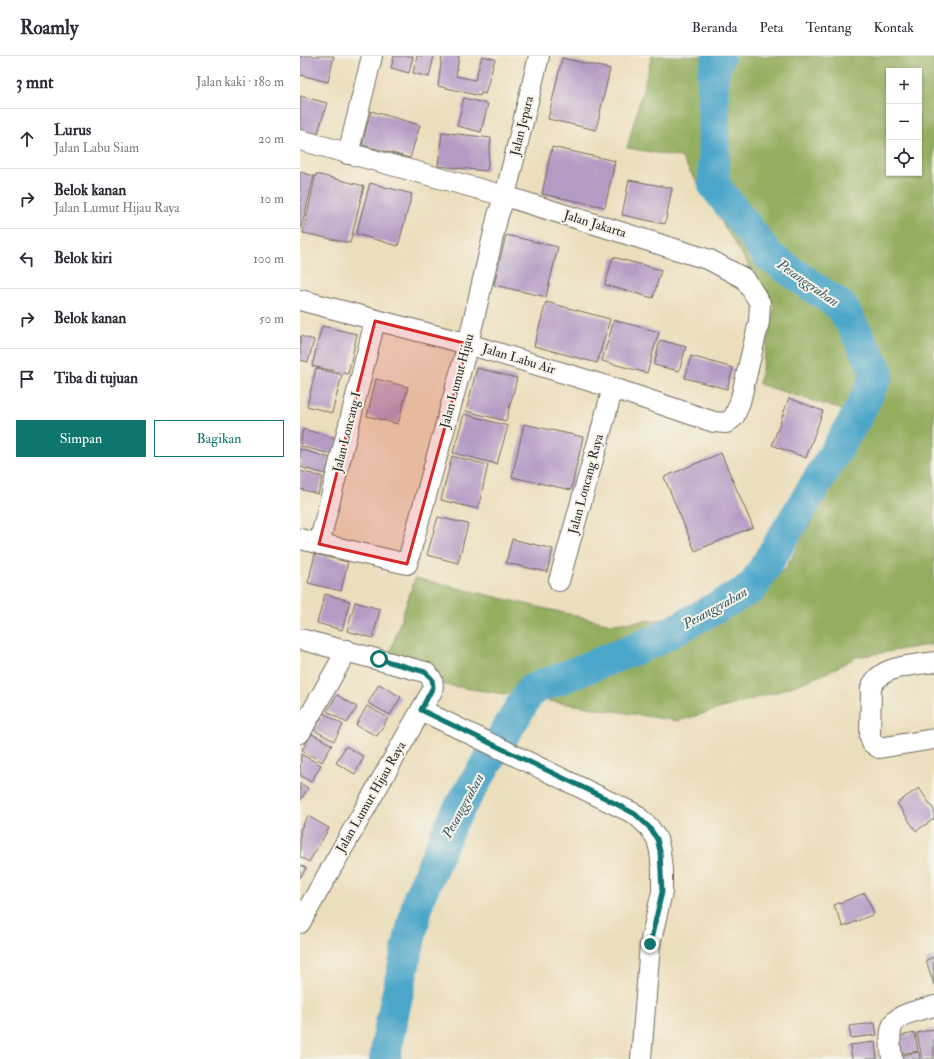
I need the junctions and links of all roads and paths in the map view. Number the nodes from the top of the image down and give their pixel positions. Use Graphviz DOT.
graph roads {
  1 [pos="372,56"];
  2 [pos="539,56"];
  3 [pos="300,140"];
  4 [pos="348,154"];
  5 [pos="505,196"];
  6 [pos="300,300"];
  7 [pos="375,321"];
  8 [pos="468,344"];
  9 [pos="613,388"];
  10 [pos="734,417"];
  11 [pos="309,542"];
  12 [pos="559,580"];
  13 [pos="300,638"];
  14 [pos="347,650"];
  15 [pos="934,662"];
  16 [pos="421,710"];
  17 [pos="300,733"];
  18 [pos="934,739"];
  19 [pos="300,923"];
  20 [pos="934,1006"];
  21 [pos="641,1059"];
  22 [pos="892,1059"];
  1 -- 4 [label="street"];
  2 -- 5 [label="street, Jalan Jepara"];
  3 -- 4 [label="street, Jalan Jakarta"];
  4 -- 5 [label="street, Jalan Jakarta"];
  5 -- 8 [label="street, Jalan Lumut Hijau"];
  5 -- 10 [label="street, Jalan Jakarta"];
  6 -- 7 [label="street, Jalan Labu Air"];
  7 -- 8 [label="street, Jalan Labu Air"];
  7 -- 11 [label="street, Jalan Loncang I"];
  8 -- 9 [label="street, Jalan Labu Air"];
  8 -- 11 [label="street, Jalan Lumut Hijau"];
  9 -- 10 [label="street, Jalan Labu Air"];
  9 -- 12 [label="street, Jalan Loncang Raya"];
  13 -- 14 [label="street"];
  14 -- 16 [label="street, Jalan Lumut Hijau Raya"];
  14 -- 17 [label="street"];
  15 -- 18 [label="street"];
  16 -- 19 [label="street, Jalan Lumut Hijau Raya"];
  16 -- 21 [label="street"];
  20 -- 22 [label="street"];
}
